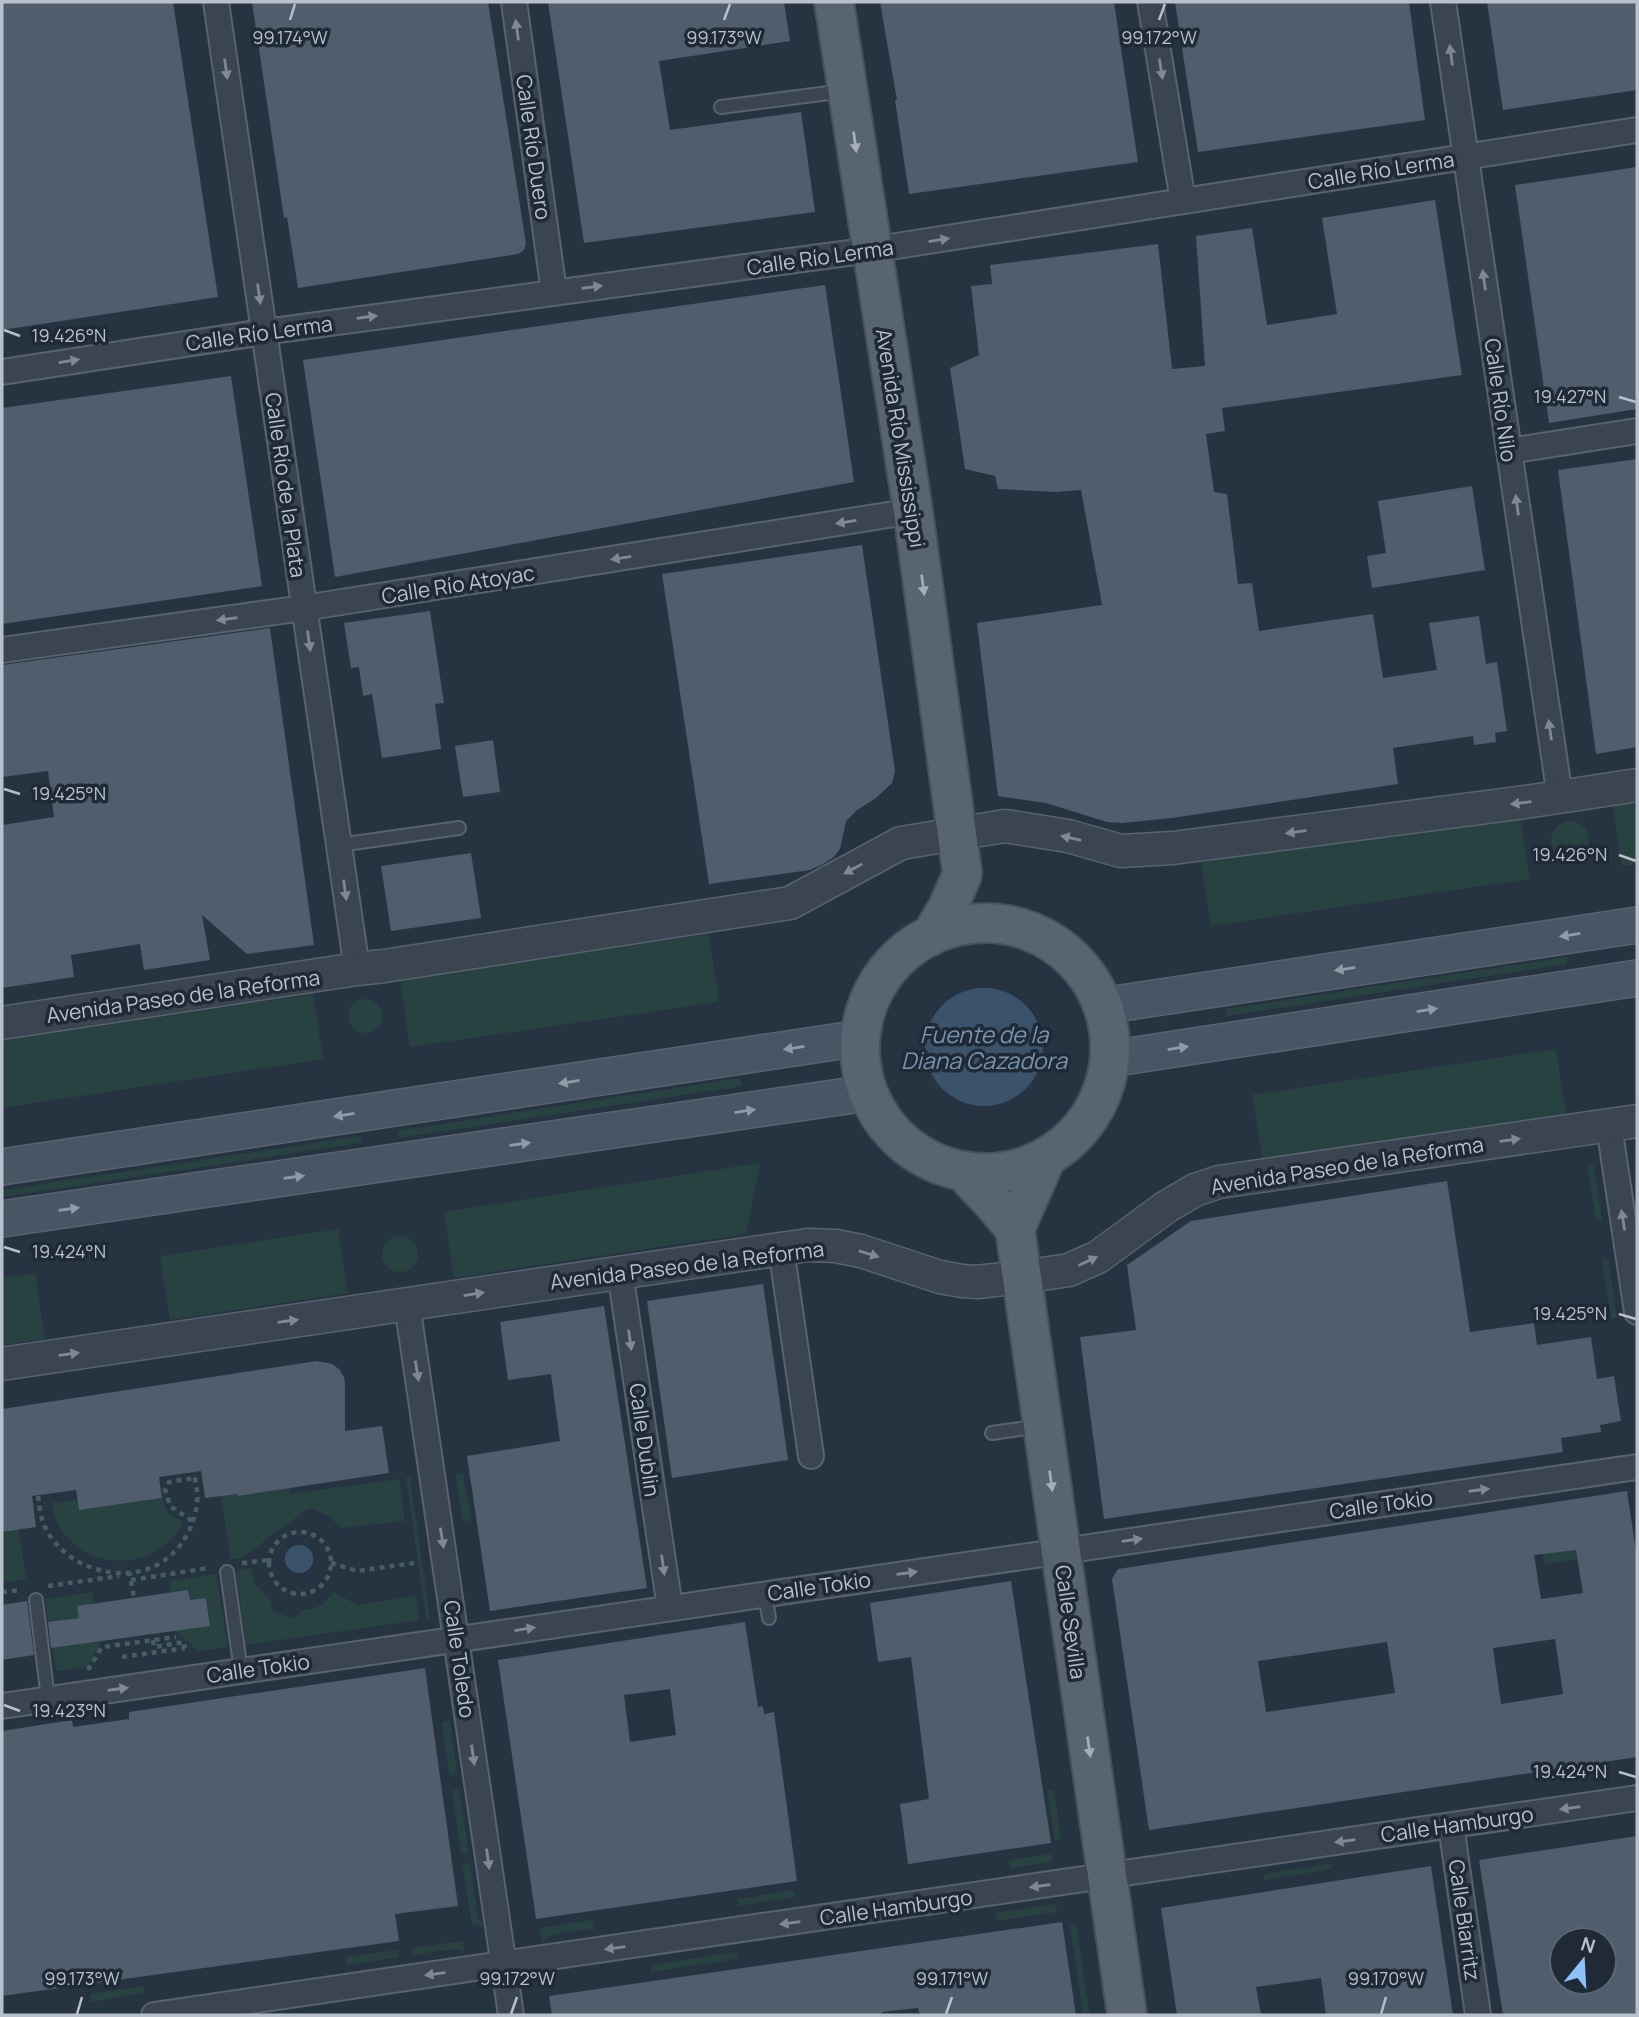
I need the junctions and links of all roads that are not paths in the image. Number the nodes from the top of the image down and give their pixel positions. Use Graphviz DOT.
graph roads {
  1 [pos="216,2"];
  2 [pos="513,2"];
  3 [pos="834,2"];
  4 [pos="1150,2"];
  5 [pos="1443,2"];
  6 [pos="848,90"];
  7 [pos="722,107"];
  8 [pos="1637,130"];
  9 [pos="1466,157"];
  10 [pos="1182,201"];
  11 [pos="871,250"];
  12 [pos="554,292"];
  13 [pos="264,332"];
  14 [pos="2,372"];
  15 [pos="1637,431"];
  16 [pos="1509,451"];
  17 [pos="913,511"];
  18 [pos="304,608"];
  19 [pos="2,650"];
  20 [pos="1637,785"];
  21 [pos="1560,797"];
  22 [pos="459,828"];
  23 [pos="958,835"];
  24 [pos="339,845"];
  25 [pos="962,875"];
  26 [pos="1637,925"];
  27 [pos="1014,928"];
  28 [pos="932,936"];
  29 [pos="357,969"];
  30 [pos="1637,978"];
  31 [pos="1102,1006"];
  32 [pos="2,1023"];
  33 [pos="861,1038"];
  34 [pos="1110,1059"];
  35 [pos="868,1093"];
  36 [pos="1623,1124"];
  37 [pos="1046,1158"];
  38 [pos="2,1167"];
  39 [pos="963,1171"];
  40 [pos="2,1219"];
  41 [pos="1015,1229"];
  42 [pos="780,1248"];
  43 [pos="620,1272"];
  44 [pos="1022,1277"];
  45 [pos="407,1304"];
  46 [pos="1637,1312"];
  47 [pos="2,1364"];
  48 [pos="1043,1425"];
  49 [pos="992,1433"];
  50 [pos="811,1455"];
  51 [pos="1637,1467"];
  52 [pos="1061,1551"];
  53 [pos="227,1572"];
  54 [pos="36,1600"];
  55 [pos="670,1608"];
  56 [pos="457,1639"];
  57 [pos="241,1671"];
  58 [pos="48,1699"];
  59 [pos="2,1706"];
  60 [pos="1637,1798"];
  61 [pos="1451,1825"];
  62 [pos="1107,1876"];
  63 [pos="503,1965"];
  64 [pos="154,2015"];
  65 [pos="511,2015"];
  66 [pos="1127,2015"];
  67 [pos="1478,2015"];
  1 -- 13 [label="street, Calle Río de la Plata, one-way"];
  12 -- 2 [label="street, Calle Río Duero, one-way"];
  3 -- 6 [label="main road, Avenida Río Mississippi"];
  4 -- 10 [label="street, one-way"];
  9 -- 5 [label="street, Calle Río Nilo, one-way"];
  6 -- 7 [label="lane"];
  6 -- 11 [label="main road, Avenida Río Mississippi, one-way"];
  8 -- 9 [label="street, Calle Río Lerma"];
  9 -- 10 [label="street, Calle Río Lerma"];
  16 -- 9 [label="street, Calle Río Nilo, one-way"];
  11 -- 10 [label="street, Calle Río Lerma, one-way"];
  12 -- 11 [label="street, Calle Río Lerma, one-way"];
  11 -- 17 [label="main road, Avenida Río Mississippi"];
  13 -- 12 [label="street, Calle Río Lerma, one-way"];
  14 -- 13 [label="street, Calle Río Lerma, one-way"];
  13 -- 18 [label="street, Calle Río de la Plata"];
  15 -- 16 [label="street"];
  21 -- 16 [label="street, Calle Río Nilo, one-way"];
  17 -- 18 [label="street, Calle Río Atoyac, one-way"];
  17 -- 23 [label="main road, Avenida Río Mississippi, one-way"];
  18 -- 19 [label="street, Calle Río Atoyac, one-way"];
  18 -- 24 [label="street, Calle Río de la Plata, one-way"];
  20 -- 21 [label="street, Avenida Paseo de la Reforma"];
  21 -- 23 [label="street, Avenida Paseo de la Reforma, one-way"];
  22 -- 24 [label="lane"];
  23 -- 25 [label="main road, Avenida Río Mississippi"];
  23 -- 29 [label="street, Avenida Paseo de la Reforma, one-way"];
  24 -- 29 [label="street, Calle Río de la Plata, one-way"];
  25 -- 27 [label="main road"];
  25 -- 28 [label="main road, Avenida Río Mississippi"];
  26 -- 31 [label="main road, one-way"];
  27 -- 28 [label="main road"];
  27 -- 31 [label="main road"];
  28 -- 33 [label="main road"];
  29 -- 32 [label="street, Avenida Paseo de la Reforma"];
  34 -- 30 [label="main road, one-way"];
  31 -- 34 [label="main road"];
  33 -- 35 [label="main road"];
  33 -- 38 [label="main road, one-way"];
  34 -- 37 [label="main road"];
  35 -- 39 [label="main road"];
  40 -- 35 [label="main road, one-way"];
  44 -- 36 [label="street, Avenida Paseo de la Reforma, one-way"];
  46 -- 36 [label="street, one-way"];
  37 -- 39 [label="main road"];
  37 -- 41 [label="main road"];
  39 -- 41 [label="main road"];
  41 -- 44 [label="main road, Calle Sevilla"];
  42 -- 43 [label="street, Avenida Paseo de la Reforma"];
  42 -- 44 [label="street, Avenida Paseo de la Reforma, one-way"];
  42 -- 50 [label="street"];
  45 -- 43 [label="street, Avenida Paseo de la Reforma, one-way"];
  43 -- 55 [label="street, Calle Dublin, one-way"];
  44 -- 48 [label="main road, Calle Sevilla"];
  47 -- 45 [label="street, Avenida Paseo de la Reforma, one-way"];
  45 -- 56 [label="street, Calle Toledo, one-way"];
  48 -- 49 [label="lane"];
  48 -- 52 [label="main road, Calle Sevilla, one-way"];
  52 -- 51 [label="street, Calle Tokio, one-way"];
  55 -- 52 [label="street, Calle Tokio, one-way"];
  52 -- 62 [label="main road, Calle Sevilla, one-way"];
  53 -- 57 [label="lane"];
  54 -- 58 [label="lane"];
  56 -- 55 [label="street, Calle Tokio, one-way"];
  56 -- 57 [label="street, Calle Tokio"];
  56 -- 63 [label="street, Calle Toledo, one-way"];
  58 -- 57 [label="street, Calle Tokio, one-way"];
  58 -- 59 [label="street, Calle Tokio"];
  60 -- 61 [label="street, Calle Hamburgo, one-way"];
  61 -- 62 [label="street, Calle Hamburgo, one-way"];
  61 -- 67 [label="street, Calle Biarritz"];
  62 -- 63 [label="street, Calle Hamburgo, one-way"];
  62 -- 66 [label="main road, Calle Sevilla"];
  63 -- 64 [label="street, Calle Hamburgo, one-way"];
  63 -- 65 [label="street, Calle Toledo"];
}
